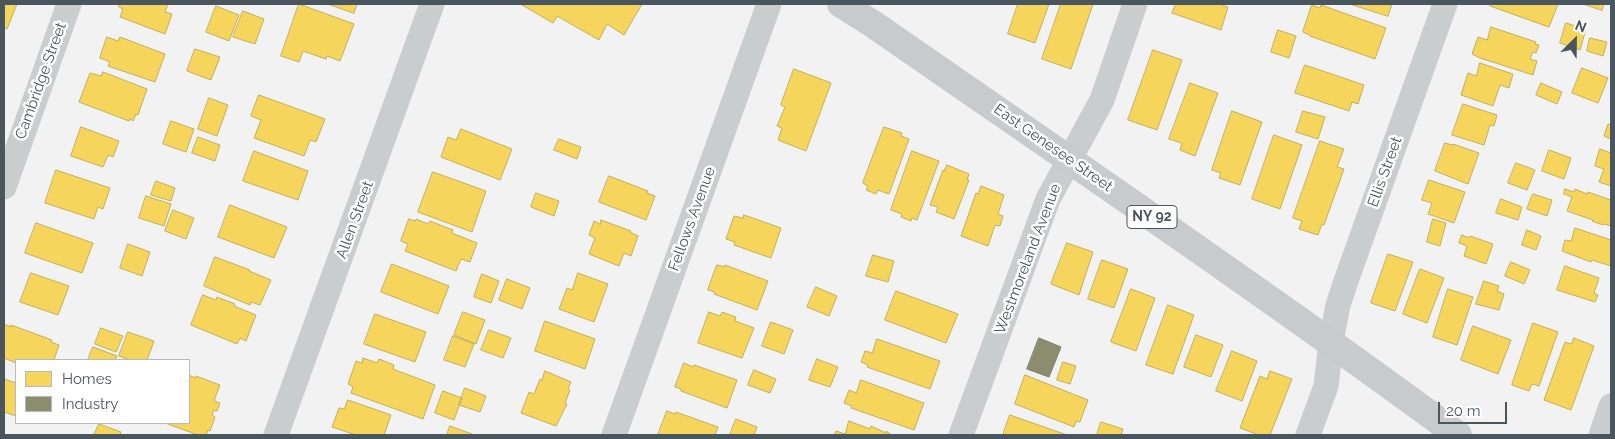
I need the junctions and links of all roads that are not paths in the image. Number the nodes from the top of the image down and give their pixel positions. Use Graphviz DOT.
graph roads {
  1 [pos="69,4"];
  2 [pos="432,4"];
  3 [pos="769,4"];
  4 [pos="841,4"];
  5 [pos="1135,4"];
  6 [pos="1445,4"];
  7 [pos="1069,160"];
  8 [pos="4,187"];
  9 [pos="1331,342"];
  10 [pos="1611,406"];
  11 [pos="276,435"];
  12 [pos="614,435"];
  13 [pos="961,435"];
  14 [pos="1308,435"];
  15 [pos="1458,435"];
  16 [pos="1601,435"];
  1 -- 8 [label="street, Cambridge Street"];
  2 -- 11 [label="street, Allen Street"];
  3 -- 12 [label="street, Fellows Avenue"];
  4 -- 7 [label="main road, East Genesee Street / NY 92"];
  5 -- 7 [label="street, Westmoreland Avenue"];
  6 -- 9 [label="street, Ellis Street"];
  7 -- 9 [label="main road, East Genesee Street / NY 92"];
  7 -- 13 [label="street, Westmoreland Avenue"];
  9 -- 14 [label="street, Ellis Street"];
  9 -- 15 [label="main road, East Genesee Street / NY 92"];
  10 -- 16 [label="street"];
}
